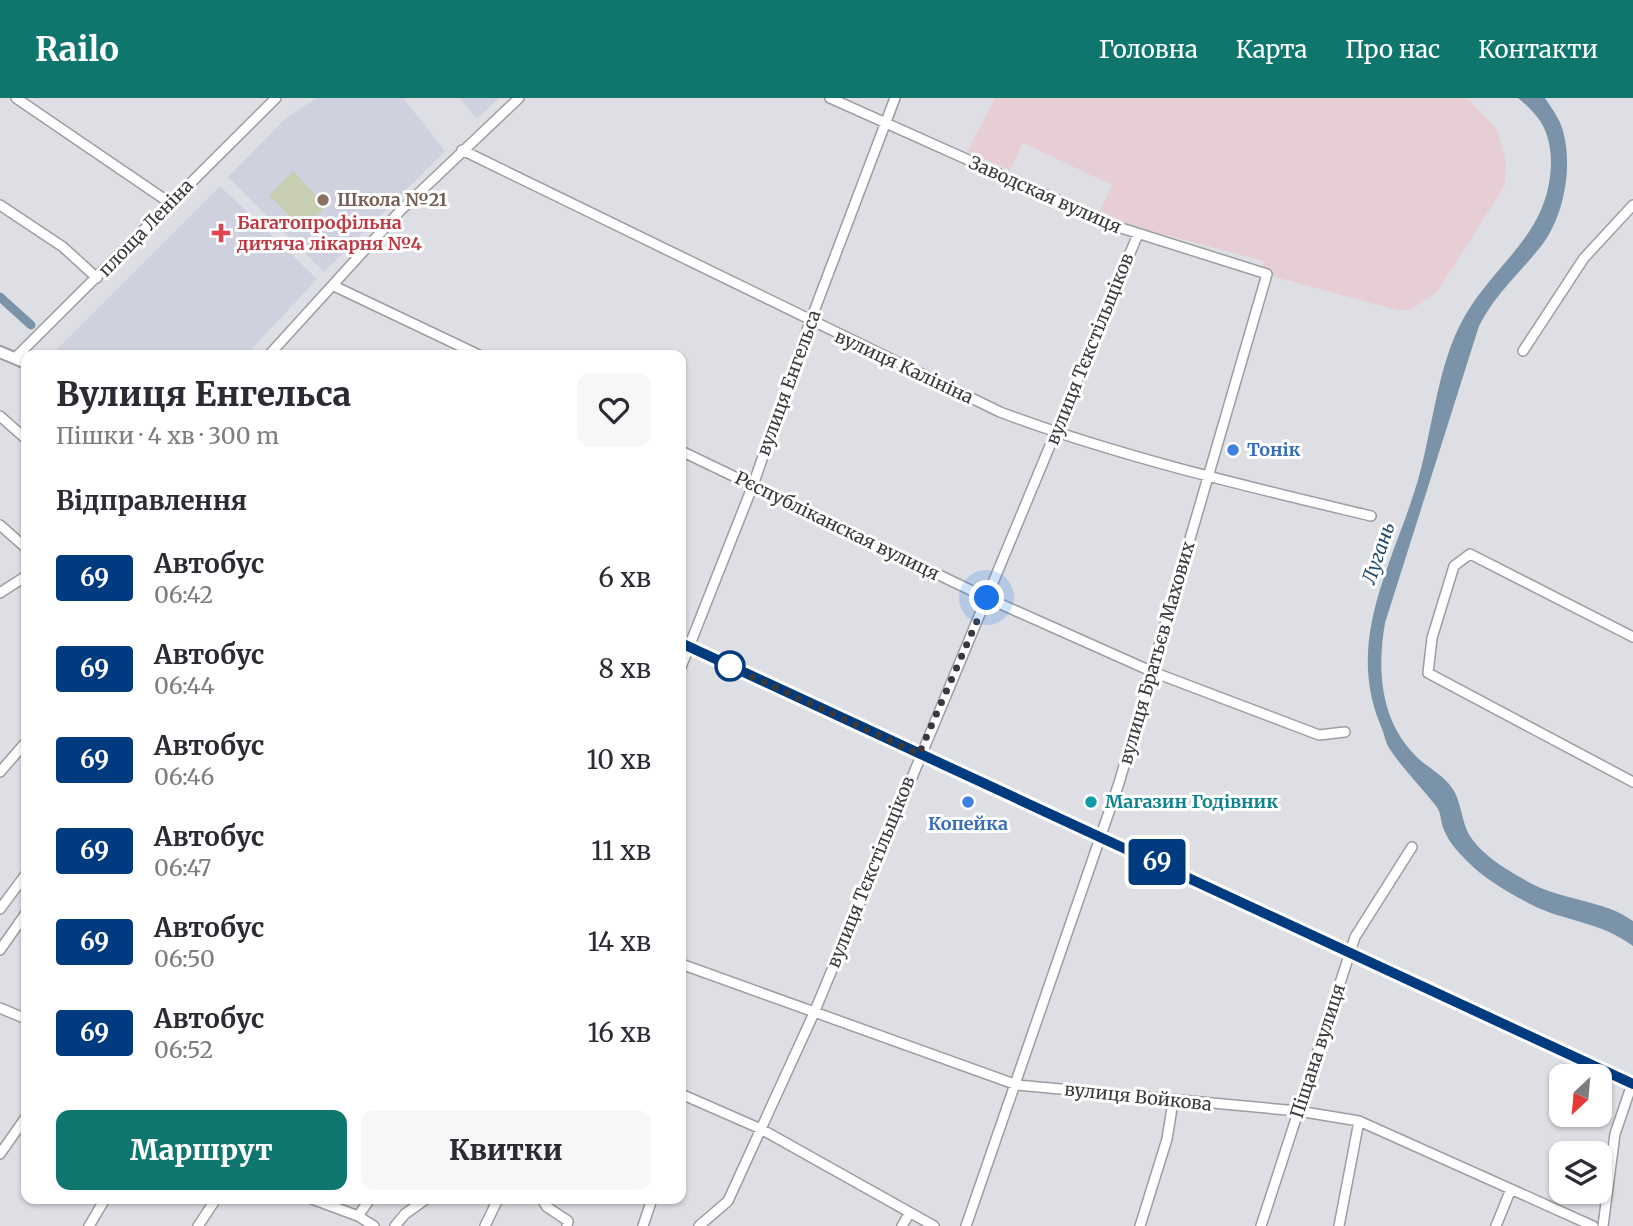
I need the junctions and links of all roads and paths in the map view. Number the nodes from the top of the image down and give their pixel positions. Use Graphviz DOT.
graph roads {
  1 [pos="16,98"];
  2 [pos="276,98"];
  3 [pos="519,98"];
  4 [pos="830,98"];
  5 [pos="895,98"];
  6 [pos="885,124"];
  7 [pos="462,150"];
  8 [pos="170,203"];
  9 [pos="0,205"];
  10 [pos="1633,205"];
  11 [pos="1138,234"];
  12 [pos="1267,274"];
  13 [pos="97,278"];
  14 [pos="334,286"];
  15 [pos="810,322"];
  16 [pos="23,350"];
  17 [pos="274,350"];
  18 [pos="469,350"];
  19 [pos="1523,351"];
  20 [pos="0,352"];
  21 [pos="21,352"];
  22 [pos="15,358"];
  23 [pos="21,361"];
  24 [pos="0,416"];
  25 [pos="1056,433"];
  26 [pos="21,435"];
  27 [pos="686,453"];
  28 [pos="1209,477"];
  29 [pos="753,485"];
  30 [pos="1371,516"];
  31 [pos="0,524"];
  32 [pos="21,543"];
  33 [pos="21,579"];
  34 [pos="0,593"];
  35 [pos="987,598"];
  36 [pos="1633,637"];
  37 [pos="686,643"];
  38 [pos="686,645"];
  39 [pos="1153,672"];
  40 [pos="1345,732"];
  41 [pos="21,748"];
  42 [pos="919,754"];
  43 [pos="0,772"];
  44 [pos="1633,782"];
  45 [pos="1101,835"];
  46 [pos="1412,847"];
  47 [pos="21,881"];
  48 [pos="0,909"];
  49 [pos="21,920"];
  50 [pos="0,950"];
  51 [pos="1350,953"];
  52 [pos="686,966"];
  53 [pos="0,1008"];
  54 [pos="814,1013"];
  55 [pos="21,1017"];
  56 [pos="1632,1084"];
  57 [pos="1017,1085"];
  58 [pos="686,1096"];
  59 [pos="1173,1102"];
  60 [pos="1298,1111"];
  61 [pos="1359,1121"];
  62 [pos="21,1124"];
  63 [pos="761,1129"];
  64 [pos="0,1154"];
  65 [pos="1511,1189"];
  66 [pos="102,1204"];
  67 [pos="213,1204"];
  68 [pos="326,1204"];
  69 [pos="366,1204"];
  70 [pos="419,1204"];
  71 [pos="496,1204"];
  72 [pos="545,1204"];
  73 [pos="650,1204"];
  74 [pos="909,1214"];
  75 [pos="358,1216"];
  76 [pos="571,1224"];
  77 [pos="89,1226"];
  78 [pos="198,1226"];
  79 [pos="374,1226"];
  80 [pos="395,1226"];
  81 [pos="485,1226"];
  82 [pos="643,1226"];
  83 [pos="699,1226"];
  84 [pos="902,1226"];
  85 [pos="934,1226"];
  86 [pos="966,1226"];
  87 [pos="1140,1226"];
  88 [pos="1261,1226"];
  89 [pos="1339,1226"];
  90 [pos="1496,1226"];
  91 [pos="1593,1226"];
  92 [pos="1603,1226"];
  1 -- 8 [label="street"];
  2 -- 8 [label="street, площа Леніна"];
  3 -- 7 [label="street"];
  4 -- 6 [label="street, Заводская вулиця"];
  5 -- 6 [label="street, вулиця Енгельса"];
  6 -- 11 [label="street, Заводская вулиця"];
  6 -- 15 [label="street, вулиця Енгельса"];
  7 -- 14 [label="street"];
  7 -- 15 [label="street, вулиця Калініна"];
  8 -- 13 [label="street, площа Леніна"];
  9 -- 13 [label="street"];
  10 -- 19 [label="street"];
  11 -- 12 [label="street, Заводская вулиця"];
  11 -- 25 [label="street, вулиця Тєкстільщіков"];
  12 -- 28 [label="street, вулиця Братьєв Махових"];
  13 -- 16 [label="street, площа Леніна"];
  14 -- 17 [label="street"];
  14 -- 18 [label="street"];
  15 -- 25 [label="street, вулиця Калініна"];
  15 -- 29 [label="street, вулиця Енгельса"];
  20 -- 22 [label="street"];
  21 -- 22 [label="street, площа Леніна"];
  22 -- 23 [label="street"];
  24 -- 26 [label="street"];
  25 -- 28 [label="street, вулиця Калініна"];
  25 -- 35 [label="street, вулиця Тєкстільщіков"];
  27 -- 29 [label="street, Рєспубліканская вулиця"];
  28 -- 30 [label="street, вулиця Калініна"];
  28 -- 39 [label="street, вулиця Братьєв Махових"];
  29 -- 35 [label="street, Рєспубліканская вулиця"];
  29 -- 37 [label="street, вулиця Енгельса"];
  31 -- 32 [label="street"];
  33 -- 34 [label="street"];
  35 -- 39 [label="street, Рєспубліканская вулиця"];
  35 -- 42 [label="street, вулиця Тєкстільщіков"];
  36 -- 44 [label="street"];
  38 -- 42 [label="street"];
  39 -- 40 [label="street, Рєспубліканская вулиця"];
  39 -- 45 [label="street, вулиця Братьєв Махових"];
  41 -- 43 [label="street"];
  42 -- 45 [label="street"];
  42 -- 54 [label="street, вулиця Тєкстільщіков"];
  45 -- 51 [label="street"];
  45 -- 57 [label="street, вулиця Братьєв Махових"];
  46 -- 51 [label="street, Піщана вулиця"];
  47 -- 48 [label="street"];
  49 -- 50 [label="street"];
  51 -- 56 [label="street"];
  51 -- 60 [label="street, Піщана вулиця"];
  52 -- 54 [label="street, вулиця Войкова"];
  53 -- 55 [label="street"];
  54 -- 57 [label="street, вулиця Войкова"];
  54 -- 63 [label="street, вулиця Тєкстільщіков"];
  56 -- 92 [label="street"];
  57 -- 59 [label="street, вулиця Войкова"];
  57 -- 86 [label="street, вулиця Братьєв Махових"];
  58 -- 63 [label="street"];
  59 -- 60 [label="street, вулиця Войкова"];
  59 -- 87 [label="street"];
  60 -- 61 [label="street, вулиця Войкова"];
  60 -- 88 [label="street, Піщана вулиця"];
  61 -- 65 [label="street, вулиця Войкова"];
  61 -- 89 [label="street"];
  62 -- 64 [label="street"];
  63 -- 74 [label="street"];
  63 -- 83 [label="street, вулиця Тєкстільщіков"];
  65 -- 90 [label="street"];
  65 -- 91 [label="street, вулиця Войкова"];
  66 -- 77 [label="street"];
  67 -- 78 [label="street"];
  68 -- 75 [label="street"];
  69 -- 75 [label="street"];
  70 -- 80 [label="street"];
  71 -- 81 [label="street"];
  72 -- 76 [label="street"];
  73 -- 82 [label="street"];
  74 -- 84 [label="street"];
  74 -- 85 [label="street"];
  75 -- 79 [label="street"];
}
